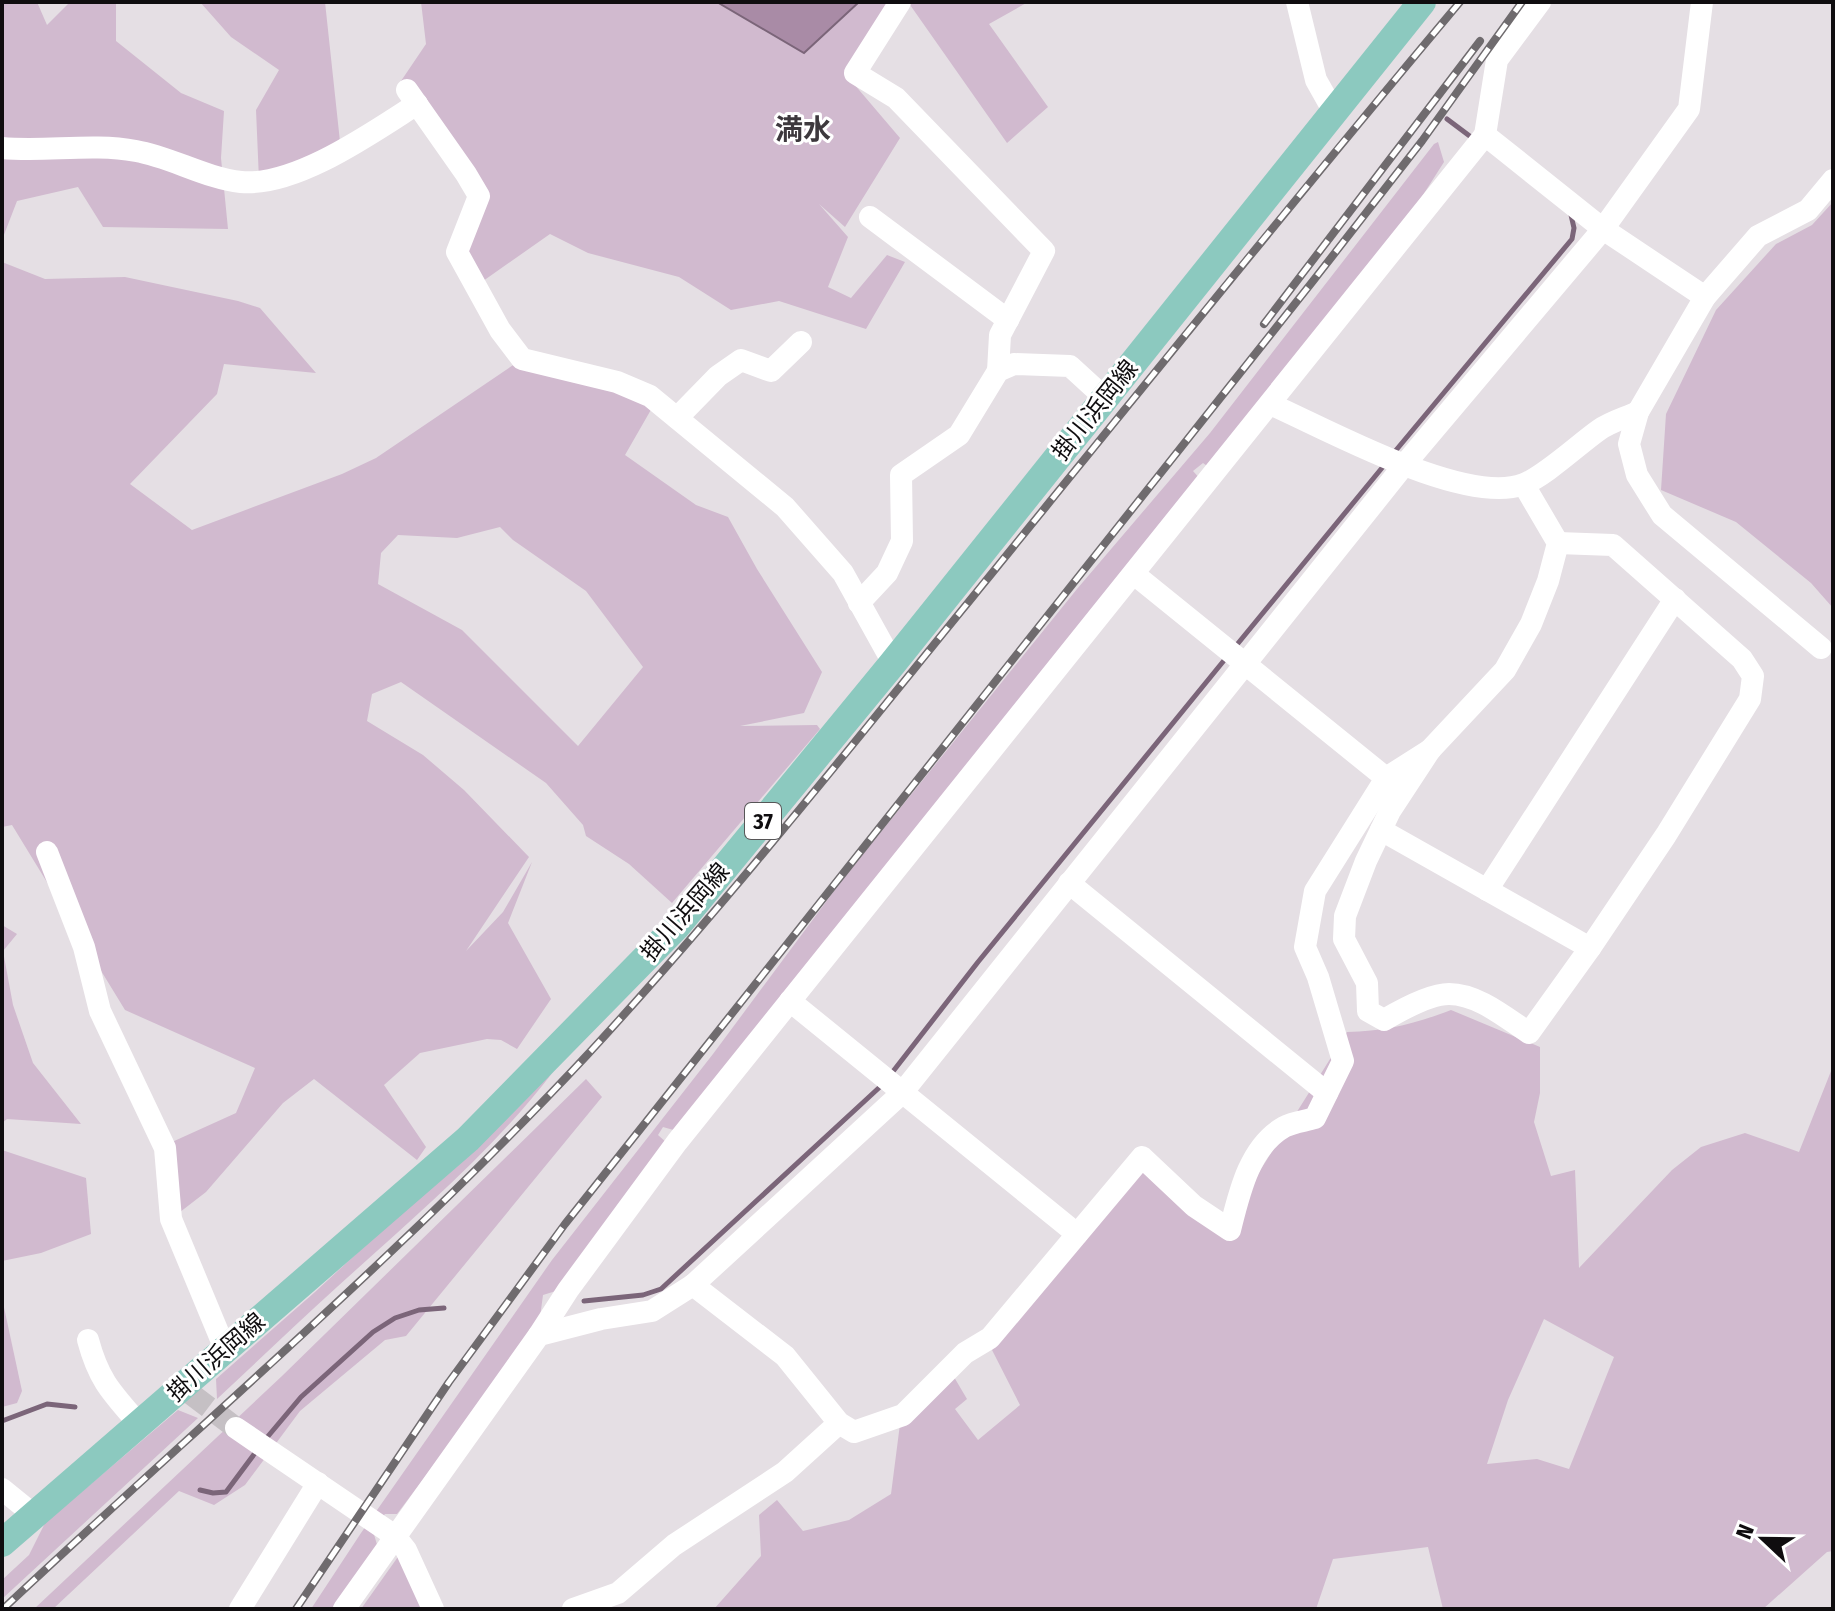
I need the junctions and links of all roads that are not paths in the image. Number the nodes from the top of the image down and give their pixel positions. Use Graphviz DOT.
graph roads {
  1 [pos="900,2"];
  2 [pos="1297,2"];
  3 [pos="1422,2"];
  4 [pos="1540,2"];
  5 [pos="1702,2"];
  6 [pos="1334,112"];
  7 [pos="1485,135"];
  8 [pos="2,148"];
  9 [pos="1833,180"];
  10 [pos="870,217"];
  11 [pos="1603,229"];
  12 [pos="1705,297"];
  13 [pos="1008,320"];
  14 [pos="801,342"];
  15 [pos="998,371"];
  16 [pos="1105,398"];
  17 [pos="1270,404"];
  18 [pos="1638,412"];
  19 [pos="677,418"];
  20 [pos="1405,464"];
  21 [pos="1524,485"];
  22 [pos="1558,543"];
  23 [pos="1134,574"];
  24 [pos="1675,599"];
  25 [pos="859,603"];
  26 [pos="1821,648"];
  27 [pos="893,663"];
  28 [pos="1245,663"];
  29 [pos="1430,750"];
  30 [pos="1386,778"];
  31 [pos="1381,830"];
  32 [pos="47,852"];
  33 [pos="1069,883"];
  34 [pos="1487,890"];
  35 [pos="1590,948"];
  36 [pos="790,1001"];
  37 [pos="902,1093"];
  38 [pos="1327,1093"];
  39 [pos="1077,1234"];
  40 [pos="693,1285"];
  41 [pos="544,1327"];
  42 [pos="88,1340"];
  43 [pos="225,1349"];
  44 [pos="839,1423"];
  45 [pos="139,1424"];
  46 [pos="242,1433"];
  47 [pos="318,1483"];
  48 [pos="2,1489"];
  49 [pos="34,1515"];
  50 [pos="395,1536"];
  51 [pos="2,1543"];
  52 [pos="240,1609"];
  53 [pos="344,1609"];
  54 [pos="433,1609"];
  55 [pos="573,1609"];
  1 -- 13 [label="street"];
  2 -- 6 [label="street"];
  3 -- 6 [label="main road, 掛川浜岡線 / 37"];
  4 -- 7 [label="street"];
  5 -- 11 [label="street"];
  6 -- 16 [label="main road, 掛川浜岡線 / 37"];
  7 -- 11 [label="street"];
  7 -- 17 [label="street"];
  8 -- 19 [label="street"];
  9 -- 12 [label="street"];
  10 -- 13 [label="street"];
  11 -- 12 [label="street"];
  11 -- 20 [label="street"];
  12 -- 18 [label="street"];
  13 -- 15 [label="street"];
  14 -- 19 [label="street"];
  15 -- 16 [label="street"];
  15 -- 25 [label="street"];
  16 -- 27 [label="main road, 掛川浜岡線 / 37"];
  17 -- 20 [label="street"];
  17 -- 23 [label="street"];
  18 -- 21 [label="street"];
  18 -- 26 [label="street"];
  19 -- 25 [label="street"];
  20 -- 21 [label="street"];
  20 -- 28 [label="street"];
  21 -- 22 [label="street"];
  22 -- 24 [label="street"];
  22 -- 29 [label="street"];
  23 -- 28 [label="street"];
  23 -- 36 [label="street"];
  24 -- 34 [label="street"];
  24 -- 35 [label="street"];
  25 -- 27 [label="street"];
  27 -- 43 [label="main road, 掛川浜岡線 / 37"];
  28 -- 30 [label="street"];
  28 -- 33 [label="street"];
  29 -- 30 [label="street"];
  29 -- 31 [label="street"];
  30 -- 38 [label="street"];
  31 -- 34 [label="street"];
  31 -- 35 [label="street"];
  32 -- 43 [label="street"];
  33 -- 37 [label="street"];
  33 -- 38 [label="street"];
  34 -- 35 [label="street"];
  36 -- 37 [label="street"];
  36 -- 41 [label="street"];
  37 -- 39 [label="street"];
  37 -- 40 [label="street"];
  38 -- 39 [label="street"];
  39 -- 44 [label="street"];
  40 -- 41 [label="street"];
  40 -- 44 [label="street"];
  41 -- 50 [label="street"];
  42 -- 45 [label="street"];
  43 -- 45 [label="main road, 掛川浜岡線 / 37"];
  44 -- 55 [label="street"];
  45 -- 49 [label="main road, 掛川浜岡線 / 37"];
  46 -- 47 [label="street"];
  47 -- 50 [label="street"];
  47 -- 52 [label="street"];
  48 -- 49 [label="street"];
  49 -- 51 [label="main road, 掛川浜岡線 / 37"];
  50 -- 53 [label="street"];
  50 -- 54 [label="street"];
}
